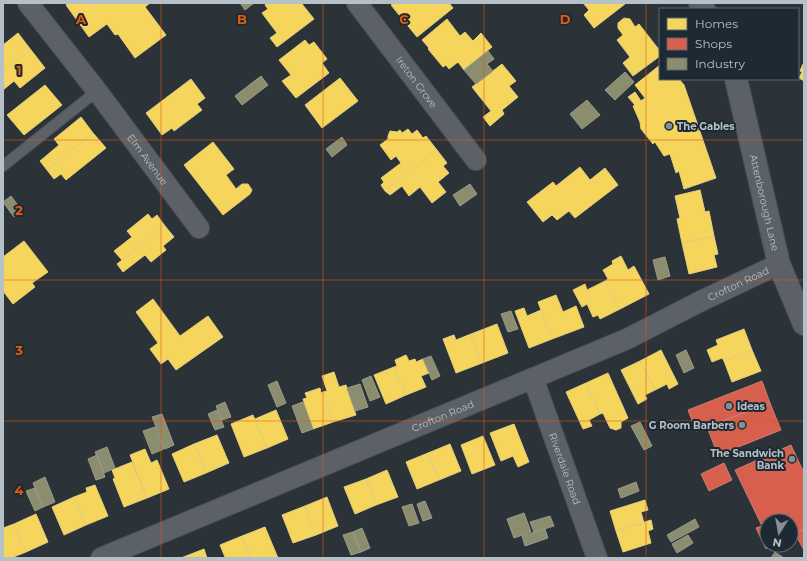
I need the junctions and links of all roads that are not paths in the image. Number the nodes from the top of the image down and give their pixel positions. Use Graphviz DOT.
graph roads {
  1 [pos="28,3"];
  2 [pos="357,3"];
  3 [pos="736,80"];
  4 [pos="97,91"];
  5 [pos="476,160"];
  6 [pos="3,166"];
  7 [pos="199,228"];
  8 [pos="779,264"];
  9 [pos="804,324"];
  10 [pos="533,378"];
  11 [pos="101,558"];
  12 [pos="597,558"];
  1 -- 4 [label="street, Elm Avenue"];
  2 -- 5 [label="street, Ireton Grove"];
  3 -- 8 [label="street, Attenborough Lane"];
  4 -- 6 [label="lane"];
  4 -- 7 [label="street, Elm Avenue"];
  8 -- 9 [label="street, Attenborough Lane"];
  8 -- 10 [label="street, Crofton Road"];
  10 -- 11 [label="street, Crofton Road"];
  10 -- 12 [label="street, Riverdale Road"];
}
